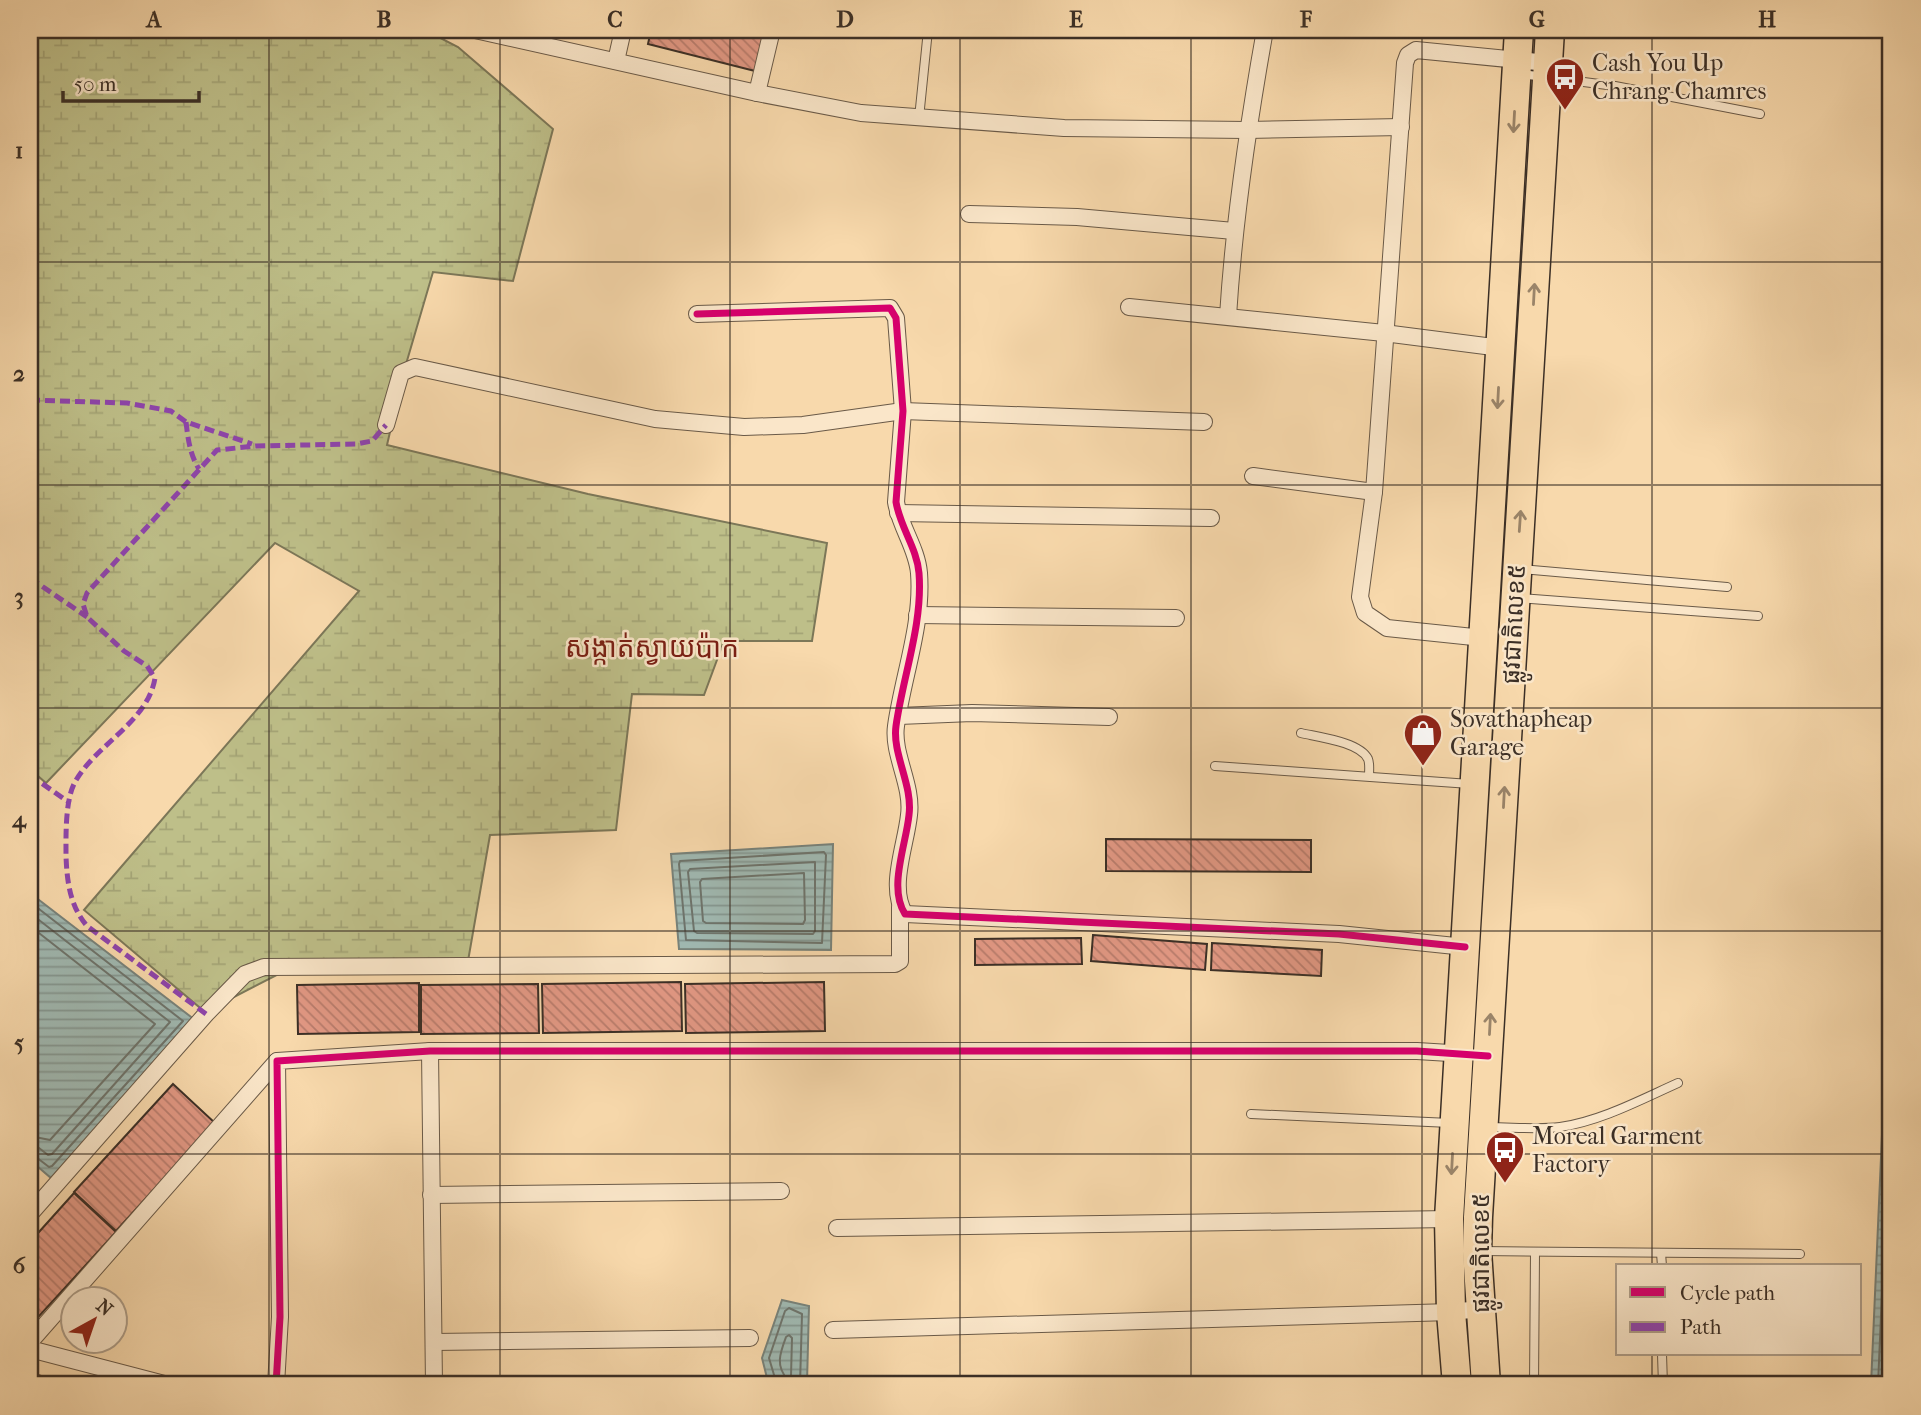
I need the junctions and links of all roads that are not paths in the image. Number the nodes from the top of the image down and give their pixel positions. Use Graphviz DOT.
graph roads {
  1 [pos="475,30"];
  2 [pos="623,30"];
  3 [pos="772,30"];
  4 [pos="928,30"];
  5 [pos="1265,30"];
  6 [pos="1520,30"];
  7 [pos="1550,30"];
  8 [pos="616,61"];
  9 [pos="1517,67"];
  10 [pos="1548,69"];
  11 [pos="757,93"];
  12 [pos="1760,114"];
  13 [pos="919,118"];
  14 [pos="1401,127"];
  15 [pos="1247,130"];
  16 [pos="969,214"];
  17 [pos="1234,231"];
  18 [pos="1129,307"];
  19 [pos="697,314"];
  20 [pos="1228,316"];
  21 [pos="1384,333"];
  22 [pos="1501,348"];
  23 [pos="903,411"];
  24 [pos="1205,422"];
  25 [pos="386,425"];
  26 [pos="1253,476"];
  27 [pos="1374,492"];
  28 [pos="898,513"];
  29 [pos="1211,517"];
  30 [pos="1517,569"];
  31 [pos="1727,587"];
  32 [pos="1516,597"];
  33 [pos="916,615"];
  34 [pos="1758,617"];
  35 [pos="1176,618"];
  36 [pos="1483,638"];
  37 [pos="1481,671"];
  38 [pos="1511,672"];
  39 [pos="899,716"];
  40 [pos="1109,717"];
  41 [pos="1301,733"];
  42 [pos="1215,766"];
  43 [pos="1369,776"];
  44 [pos="1475,785"];
  45 [pos="1469,874"];
  46 [pos="1499,875"];
  47 [pos="901,907"];
  48 [pos="1465,947"];
  49 [pos="430,1051"];
  50 [pos="1459,1054"];
  51 [pos="1488,1056"];
  52 [pos="277,1061"];
  53 [pos="1678,1083"];
  54 [pos="1251,1114"];
  55 [pos="1455,1123"];
  56 [pos="1484,1127"];
  57 [pos="781,1191"];
  58 [pos="432,1195"];
  59 [pos="30,1214"];
  60 [pos="1449,1219"];
  61 [pos="837,1228"];
  62 [pos="1477,1251"];
  63 [pos="1535,1253"];
  64 [pos="1661,1253"];
  65 [pos="1800,1254"];
  66 [pos="1661,1264"];
  67 [pos="1480,1309"];
  68 [pos="1451,1312"];
  69 [pos="833,1330"];
  70 [pos="750,1338"];
  71 [pos="30,1342"];
  72 [pos="433,1342"];
  73 [pos="30,1349"];
  74 [pos="1662,1356"];
  75 [pos="168,1385"];
  76 [pos="276,1385"];
  77 [pos="434,1385"];
  78 [pos="1457,1385"];
  79 [pos="1486,1385"];
  80 [pos="1534,1385"];
  81 [pos="1662,1385"];
  1 -- 8 [label="street"];
  2 -- 8 [label="street"];
  3 -- 11 [label="street"];
  4 -- 13 [label="lane"];
  5 -- 15 [label="street"];
  6 -- 9 [label="highway, ផ្លូវជាតិលេខ៥"];
  7 -- 10 [label="highway, ផ្លូវជាតិលេខ៥"];
  8 -- 11 [label="street"];
  9 -- 10 [label="street"];
  9 -- 14 [label="street"];
  9 -- 22 [label="highway, ផ្លូវជាតិលេខ៥, one-way"];
  10 -- 12 [label="lane"];
  30 -- 10 [label="highway, ផ្លូវជាតិលេខ៥, one-way"];
  11 -- 13 [label="street"];
  13 -- 15 [label="street"];
  14 -- 15 [label="street"];
  14 -- 21 [label="street"];
  15 -- 17 [label="street"];
  16 -- 17 [label="street"];
  17 -- 20 [label="street"];
  18 -- 20 [label="street"];
  19 -- 23 [label="street"];
  20 -- 21 [label="street"];
  21 -- 22 [label="street"];
  21 -- 27 [label="street"];
  22 -- 36 [label="highway, ផ្លូវជាតិលេខ៥, one-way"];
  23 -- 24 [label="street"];
  23 -- 25 [label="street"];
  23 -- 28 [label="street"];
  26 -- 27 [label="street"];
  27 -- 36 [label="street"];
  28 -- 29 [label="street"];
  28 -- 33 [label="street"];
  30 -- 31 [label="lane"];
  30 -- 32 [label="highway, ផ្លូវជាតិលេខ៥"];
  32 -- 34 [label="lane"];
  32 -- 38 [label="highway, ផ្លូវជាតិលេខ៥"];
  33 -- 35 [label="street"];
  33 -- 39 [label="street"];
  36 -- 37 [label="highway, ផ្លូវជាតិលេខ៥"];
  37 -- 38 [label="highway"];
  37 -- 44 [label="highway, ផ្លូវជាតិលេខ៥"];
  46 -- 38 [label="highway, ផ្លូវជាតិលេខ៥, one-way"];
  39 -- 40 [label="street"];
  39 -- 47 [label="street"];
  41 -- 43 [label="lane"];
  42 -- 43 [label="lane"];
  43 -- 44 [label="lane"];
  44 -- 45 [label="highway, ផ្លូវជាតិលេខ៥"];
  45 -- 46 [label="highway"];
  45 -- 48 [label="highway, ផ្លូវជាតិលេខ៥"];
  51 -- 46 [label="highway, ផ្លូវជាតិលេខ៥, one-way"];
  47 -- 48 [label="street"];
  47 -- 59 [label="street"];
  48 -- 50 [label="highway, ផ្លូវជាតិលេខ៥"];
  49 -- 50 [label="street"];
  49 -- 52 [label="street"];
  49 -- 58 [label="street"];
  50 -- 51 [label="street"];
  50 -- 55 [label="highway, ផ្លូវជាតិលេខ៥"];
  51 -- 56 [label="highway, ផ្លូវជាតិលេខ៥"];
  52 -- 71 [label="street"];
  52 -- 76 [label="street"];
  53 -- 56 [label="lane"];
  54 -- 55 [label="lane"];
  55 -- 60 [label="highway, ផ្លូវជាតិលេខ៥, one-way"];
  56 -- 62 [label="highway, ផ្លូវជាតិលេខ៥"];
  57 -- 58 [label="street"];
  58 -- 72 [label="street"];
  60 -- 61 [label="street"];
  60 -- 68 [label="highway, ផ្លូវជាតិលេខ៥"];
  62 -- 63 [label="lane"];
  62 -- 67 [label="highway, ផ្លូវជាតិលេខ៥"];
  63 -- 64 [label="lane"];
  63 -- 80 [label="lane"];
  64 -- 65 [label="lane"];
  64 -- 66 [label="lane"];
  67 -- 68 [label="street"];
  67 -- 79 [label="highway, ផ្លូវជាតិលេខ៥"];
  68 -- 69 [label="street"];
  68 -- 78 [label="highway, ផ្លូវជាតិលេខ៥"];
  70 -- 72 [label="street"];
  72 -- 77 [label="street"];
  73 -- 75 [label="street"];
  74 -- 81 [label="lane"];
}
